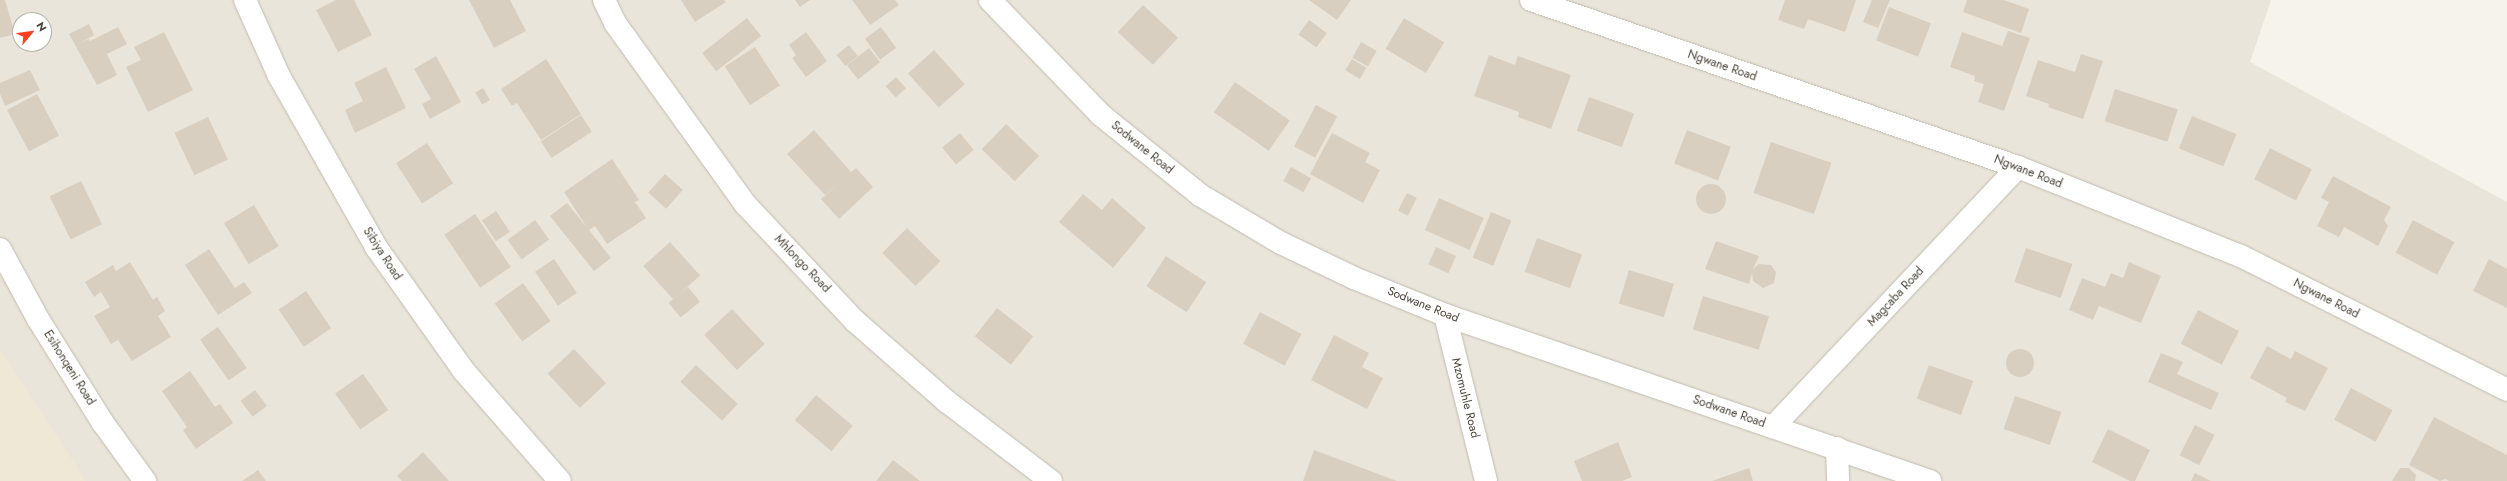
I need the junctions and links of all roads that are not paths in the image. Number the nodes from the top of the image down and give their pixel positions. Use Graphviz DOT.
graph roads {
  1 [pos="245,0"];
  2 [pos="604,0"];
  3 [pos="990,0"];
  4 [pos="1530,0"];
  5 [pos="2018,167"];
  6 [pos="0,249"];
  7 [pos="1445,315"];
  8 [pos="2507,390"];
  9 [pos="1773,427"];
  10 [pos="1837,448"];
  11 [pos="145,481"];
  12 [pos="560,481"];
  13 [pos="1051,481"];
  14 [pos="1486,481"];
  15 [pos="1838,481"];
  16 [pos="1930,481"];
  1 -- 12 [label="street, Sibiya Road"];
  2 -- 13 [label="street, Mhlongo Road"];
  3 -- 7 [label="street, Sodwane Road"];
  4 -- 5 [label="street, Ngwane Road"];
  5 -- 8 [label="street, Ngwane Road"];
  5 -- 9 [label="street, Magcaba Road"];
  6 -- 11 [label="street, Esihonqeni Road"];
  7 -- 9 [label="street, Sodwane Road"];
  7 -- 14 [label="street, Mzomuhle Road"];
  9 -- 10 [label="street, Sodwane Road"];
  10 -- 15 [label="street"];
  10 -- 16 [label="street, Sodwane Road"];
}
